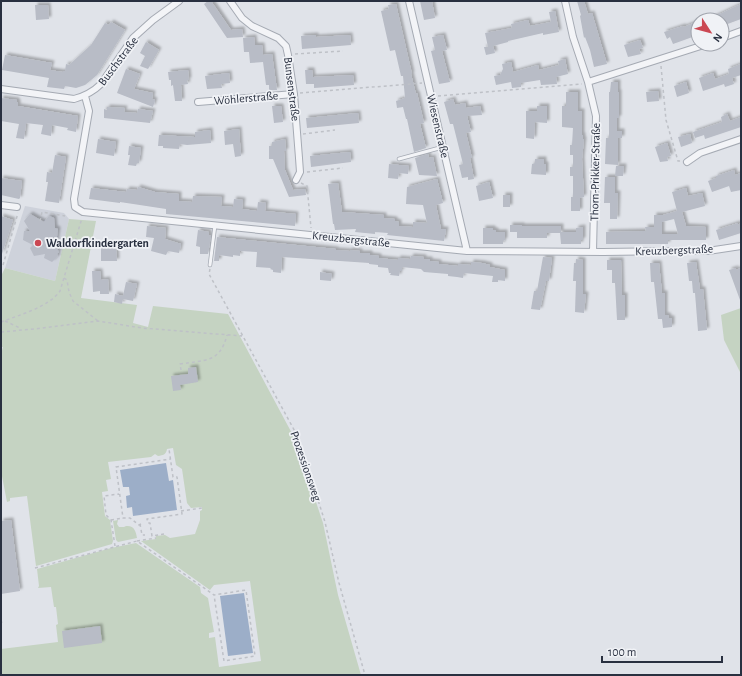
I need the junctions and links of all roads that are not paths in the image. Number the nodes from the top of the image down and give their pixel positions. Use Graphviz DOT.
graph roads {
  1 [pos="179,1"];
  2 [pos="230,1"];
  3 [pos="409,1"];
  4 [pos="565,1"];
  5 [pos="741,31"];
  6 [pos="730,35"];
  7 [pos="690,50"];
  8 [pos="588,82"];
  9 [pos="1,89"];
  10 [pos="294,94"];
  11 [pos="85,96"];
  12 [pos="198,102"];
  13 [pos="741,139"];
  14 [pos="443,148"];
  15 [pos="399,159"];
  16 [pos="687,162"];
  17 [pos="296,180"];
  18 [pos="1,205"];
  19 [pos="17,207"];
  20 [pos="215,225"];
  21 [pos="741,246"];
  22 [pos="467,251"];
  23 [pos="593,252"];
  24 [pos="210,265"];
  1 -- 11 [label="street, Buschstraße"];
  2 -- 10 [label="street, Bunsenstraße"];
  3 -- 14 [label="street, Wiesenstraße"];
  4 -- 8 [label="street, Thorn-Prikker-Straße"];
  5 -- 6 [label="street"];
  7 -- 8 [label="street"];
  8 -- 23 [label="street, Thorn-Prikker-Straße"];
  9 -- 11 [label="street"];
  10 -- 12 [label="street, Wöhlerstraße"];
  10 -- 17 [label="street, Bunsenstraße"];
  11 -- 20 [label="street, Kreuzbergstraße"];
  13 -- 16 [label="street"];
  14 -- 15 [label="lane"];
  14 -- 22 [label="street, Wiesenstraße"];
  18 -- 19 [label="street"];
  20 -- 22 [label="street, Kreuzbergstraße"];
  20 -- 24 [label="lane"];
  21 -- 23 [label="street, Kreuzbergstraße"];
  22 -- 23 [label="street, Kreuzbergstraße"];
}
